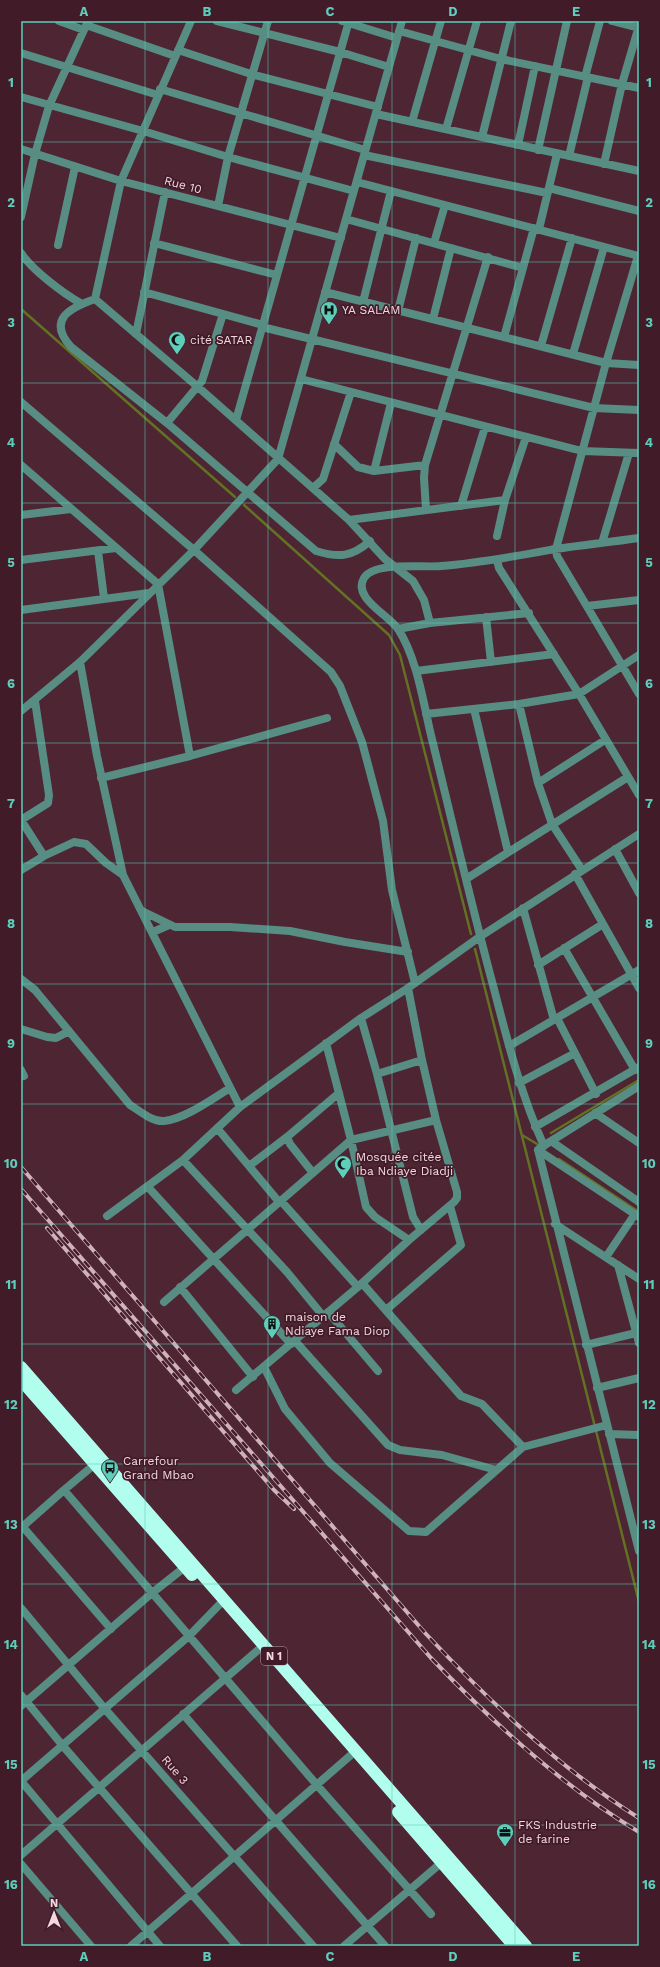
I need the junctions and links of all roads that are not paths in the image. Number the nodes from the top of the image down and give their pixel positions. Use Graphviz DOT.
graph roads {
  1 [pos="59,21"];
  2 [pos="190,21"];
  3 [pos="217,21"];
  4 [pos="268,21"];
  5 [pos="402,21"];
  6 [pos="441,21"];
  7 [pos="477,21"];
  8 [pos="511,21"];
  9 [pos="567,21"];
  10 [pos="600,21"];
  11 [pos="612,21"];
  12 [pos="347,22"];
  13 [pos="86,25"];
  14 [pos="638,27"];
  15 [pos="264,33"];
  16 [pos="398,34"];
  17 [pos="436,41"];
  18 [pos="469,50"];
  19 [pos="340,52"];
  20 [pos="21,53"];
  21 [pos="176,53"];
  22 [pos="501,59"];
  23 [pos="535,66"];
  24 [pos="67,67"];
  25 [pos="389,67"];
  26 [pos="555,70"];
  27 [pos="252,74"];
  28 [pos="586,77"];
  29 [pos="622,84"];
  30 [pos="639,88"];
  31 [pos="159,92"];
  32 [pos="328,94"];
  33 [pos="21,98"];
  34 [pos="50,106"];
  35 [pos="377,111"];
  36 [pos="241,113"];
  37 [pos="412,122"];
  38 [pos="446,129"];
  39 [pos="142,131"];
  40 [pos="316,136"];
  41 [pos="482,137"];
  42 [pos="518,145"];
  43 [pos="21,149"];
  44 [pos="538,150"];
  45 [pos="365,153"];
  46 [pos="35,154"];
  47 [pos="557,154"];
  48 [pos="568,156"];
  49 [pos="228,157"];
  50 [pos="604,164"];
  51 [pos="75,167"];
  52 [pos="639,172"];
  53 [pos="305,178"];
  54 [pos="121,181"];
  55 [pos="357,182"];
  56 [pos="354,191"];
  57 [pos="391,191"];
  58 [pos="548,191"];
  59 [pos="165,192"];
  60 [pos="445,205"];
  61 [pos="218,206"];
  62 [pos="639,211"];
  63 [pos="21,217"];
  64 [pos="346,219"];
  65 [pos="291,225"];
  66 [pos="383,228"];
  67 [pos="536,229"];
  68 [pos="341,238"];
  69 [pos="416,238"];
  70 [pos="572,238"];
  71 [pos="154,243"];
  72 [pos="434,243"];
  73 [pos="58,246"];
  74 [pos="604,247"];
  75 [pos="451,248"];
  76 [pos="21,253"];
  77 [pos="638,256"];
  78 [pos="488,258"];
  79 [pos="523,268"];
  80 [pos="277,275"];
  81 [pos="144,292"];
  82 [pos="325,292"];
  83 [pos="95,299"];
  84 [pos="363,302"];
  85 [pos="82,304"];
  86 [pos="398,311"];
  87 [pos="223,314"];
  88 [pos="433,319"];
  89 [pos="262,326"];
  90 [pos="467,328"];
  91 [pos="136,334"];
  92 [pos="504,337"];
  93 [pos="312,339"];
  94 [pos="541,346"];
  95 [pos="573,354"];
  96 [pos="606,363"];
  97 [pos="639,365"];
  98 [pos="453,373"];
  99 [pos="301,379"];
  100 [pos="198,387"];
  101 [pos="350,392"];
  102 [pos="21,402"];
  103 [pos="391,402"];
  104 [pos="594,408"];
  105 [pos="639,410"];
  106 [pos="440,415"];
  107 [pos="236,420"];
  108 [pos="167,423"];
  109 [pos="485,426"];
  110 [pos="526,437"];
  111 [pos="334,444"];
  112 [pos="582,451"];
  113 [pos="629,453"];
  114 [pos="639,453"];
  115 [pos="278,459"];
  116 [pos="21,465"];
  117 [pos="425,465"];
  118 [pos="374,471"];
  119 [pos="313,488"];
  120 [pos="247,493"];
  121 [pos="505,500"];
  122 [pos="461,506"];
  123 [pos="71,509"];
  124 [pos="426,510"];
  125 [pos="21,515"];
  126 [pos="349,520"];
  127 [pos="498,536"];
  128 [pos="639,538"];
  129 [pos="370,541"];
  130 [pos="602,543"];
  131 [pos="116,548"];
  132 [pos="556,549"];
  133 [pos="98,550"];
  134 [pos="194,550"];
  135 [pos="21,560"];
  136 [pos="498,560"];
  137 [pos="393,566"];
  138 [pos="158,584"];
  139 [pos="149,593"];
  140 [pos="104,598"];
  141 [pos="639,600"];
  142 [pos="587,606"];
  143 [pos="21,610"];
  144 [pos="529,613"];
  145 [pos="486,617"];
  146 [pos="430,623"];
  147 [pos="398,629"];
  148 [pos="554,654"];
  149 [pos="639,655"];
  150 [pos="80,662"];
  151 [pos="491,662"];
  152 [pos="622,667"];
  153 [pos="416,671"];
  154 [pos="579,694"];
  155 [pos="639,694"];
  156 [pos="35,701"];
  157 [pos="519,704"];
  158 [pos="474,709"];
  159 [pos="21,711"];
  160 [pos="426,714"];
  161 [pos="327,718"];
  162 [pos="605,740"];
  163 [pos="190,756"];
  164 [pos="628,777"];
  165 [pos="101,778"];
  166 [pos="538,783"];
  167 [pos="639,795"];
  168 [pos="21,820"];
  169 [pos="552,824"];
  170 [pos="639,834"];
  171 [pos="615,849"];
  172 [pos="508,852"];
  173 [pos="44,856"];
  174 [pos="21,870"];
  175 [pos="578,872"];
  176 [pos="123,875"];
  177 [pos="466,878"];
  178 [pos="639,893"];
  179 [pos="523,908"];
  180 [pos="142,911"];
  181 [pos="602,924"];
  182 [pos="169,925"];
  183 [pos="153,932"];
  184 [pos="480,936"];
  185 [pos="564,948"];
  186 [pos="408,952"];
  187 [pos="538,965"];
  188 [pos="639,970"];
  189 [pos="631,974"];
  190 [pos="21,979"];
  191 [pos="411,985"];
  192 [pos="639,988"];
  193 [pos="593,997"];
  194 [pos="361,1018"];
  195 [pos="555,1019"];
  196 [pos="21,1029"];
  197 [pos="69,1031"];
  198 [pos="326,1043"];
  199 [pos="509,1046"];
  200 [pos="575,1053"];
  201 [pos="422,1060"];
  202 [pos="637,1068"];
  203 [pos="377,1074"];
  204 [pos="519,1083"];
  205 [pos="230,1088"];
  206 [pos="638,1089"];
  207 [pos="339,1093"];
  208 [pos="596,1094"];
  209 [pos="240,1107"];
  210 [pos="595,1114"];
  211 [pos="436,1120"];
  212 [pos="536,1127"];
  213 [pos="217,1128"];
  214 [pos="391,1130"];
  215 [pos="288,1137"];
  216 [pos="351,1140"];
  217 [pos="551,1141"];
  218 [pos="639,1143"];
  219 [pos="541,1148"];
  220 [pos="183,1160"];
  221 [pos="249,1166"];
  222 [pos="313,1173"];
  223 [pos="148,1187"];
  224 [pos="280,1202"];
  225 [pos="639,1202"];
  226 [pos="450,1206"];
  227 [pos="107,1216"];
  228 [pos="637,1216"];
  229 [pos="555,1224"];
  230 [pos="248,1229"];
  231 [pos="421,1230"];
  232 [pos="409,1240"];
  233 [pos="606,1256"];
  234 [pos="215,1259"];
  235 [pos="618,1264"];
  236 [pos="639,1279"];
  237 [pos="360,1285"];
  238 [pos="180,1288"];
  239 [pos="164,1302"];
  240 [pos="386,1310"];
  241 [pos="326,1314"];
  242 [pos="638,1334"];
  243 [pos="293,1342"];
  244 [pos="639,1343"];
  245 [pos="586,1345"];
  246 [pos="21,1367"];
  247 [pos="264,1367"];
  248 [pos="378,1371"];
  249 [pos="253,1377"];
  250 [pos="639,1378"];
  251 [pos="21,1380"];
  252 [pos="597,1388"];
  253 [pos="236,1390"];
  254 [pos="605,1426"];
  255 [pos="609,1434"];
  256 [pos="639,1435"];
  257 [pos="523,1447"];
  258 [pos="95,1464"];
  259 [pos="496,1470"];
  260 [pos="64,1490"];
  261 [pos="22,1528"];
  262 [pos="638,1540"];
  263 [pos="639,1551"];
  264 [pos="185,1567"];
  265 [pos="152,1593"];
  266 [pos="219,1605"];
  267 [pos="21,1608"];
  268 [pos="111,1629"];
  269 [pos="189,1636"];
  270 [pos="258,1650"];
  271 [pos="70,1664"];
  272 [pos="225,1678"];
  273 [pos="23,1701"];
  274 [pos="105,1709"];
  275 [pos="183,1714"];
  276 [pos="63,1746"];
  277 [pos="142,1750"];
  278 [pos="351,1755"];
  279 [pos="21,1781"];
  280 [pos="316,1784"];
  281 [pos="99,1787"];
  282 [pos="276,1820"];
  283 [pos="57,1823"];
  284 [pos="21,1855"];
  285 [pos="234,1856"];
  286 [pos="442,1863"];
  287 [pos="21,1864"];
  288 [pos="408,1890"];
  289 [pos="191,1894"];
  290 [pos="431,1914"];
  291 [pos="367,1926"];
  292 [pos="148,1931"];
  293 [pos="91,1946"];
  294 [pos="131,1946"];
  295 [pos="160,1946"];
  296 [pos="237,1946"];
  297 [pos="313,1946"];
  298 [pos="344,1946"];
  299 [pos="385,1946"];
  300 [pos="514,1946"];
  301 [pos="526,1946"];
  1 -- 13 [label="street"];
  2 -- 21 [label="street"];
  3 -- 15 [label="street"];
  4 -- 15 [label="street"];
  5 -- 16 [label="street"];
  6 -- 17 [label="street"];
  7 -- 18 [label="street"];
  8 -- 22 [label="street"];
  9 -- 26 [label="street"];
  10 -- 28 [label="street"];
  11 -- 14 [label="street"];
  12 -- 16 [label="street"];
  12 -- 19 [label="street"];
  13 -- 21 [label="street"];
  13 -- 24 [label="street"];
  14 -- 29 [label="street"];
  15 -- 19 [label="street"];
  15 -- 27 [label="street"];
  16 -- 17 [label="street"];
  16 -- 25 [label="street"];
  17 -- 18 [label="street"];
  17 -- 37 [label="street"];
  18 -- 22 [label="street"];
  18 -- 38 [label="street"];
  19 -- 25 [label="street"];
  19 -- 32 [label="street"];
  20 -- 24 [label="street"];
  21 -- 27 [label="street"];
  21 -- 31 [label="street"];
  22 -- 23 [label="street"];
  22 -- 41 [label="street"];
  23 -- 26 [label="street"];
  23 -- 42 [label="street"];
  24 -- 31 [label="street"];
  24 -- 34 [label="street"];
  25 -- 35 [label="street"];
  26 -- 28 [label="street"];
  26 -- 44 [label="street"];
  27 -- 32 [label="street"];
  27 -- 36 [label="street"];
  28 -- 29 [label="street"];
  28 -- 48 [label="street"];
  29 -- 30 [label="street"];
  29 -- 50 [label="street"];
  31 -- 36 [label="street"];
  31 -- 39 [label="street"];
  32 -- 35 [label="street"];
  32 -- 40 [label="street"];
  33 -- 34 [label="street"];
  34 -- 39 [label="street"];
  34 -- 46 [label="street"];
  35 -- 37 [label="street"];
  35 -- 45 [label="street"];
  36 -- 40 [label="street"];
  36 -- 49 [label="street"];
  37 -- 38 [label="street"];
  38 -- 41 [label="street"];
  39 -- 49 [label="street"];
  39 -- 54 [label="street"];
  40 -- 45 [label="street"];
  40 -- 53 [label="street"];
  41 -- 42 [label="street"];
  42 -- 44 [label="street"];
  43 -- 46 [label="street, Rue 10"];
  44 -- 47 [label="street"];
  45 -- 55 [label="street"];
  45 -- 58 [label="street"];
  46 -- 51 [label="street, Rue 10"];
  46 -- 63 [label="street"];
  47 -- 48 [label="street"];
  47 -- 58 [label="street"];
  48 -- 50 [label="street"];
  49 -- 53 [label="street"];
  49 -- 61 [label="street"];
  50 -- 52 [label="street"];
  51 -- 54 [label="street, Rue 10"];
  51 -- 73 [label="street"];
  53 -- 56 [label="street"];
  53 -- 65 [label="street"];
  54 -- 59 [label="street, Rue 10"];
  54 -- 83 [label="street"];
  55 -- 56 [label="street"];
  55 -- 57 [label="street"];
  56 -- 64 [label="street"];
  57 -- 60 [label="street"];
  57 -- 66 [label="street"];
  58 -- 62 [label="street"];
  58 -- 67 [label="street"];
  59 -- 61 [label="street, Rue 10"];
  59 -- 71 [label="street"];
  60 -- 67 [label="street"];
  60 -- 72 [label="street"];
  61 -- 65 [label="street, Rue 10"];
  64 -- 66 [label="street"];
  64 -- 68 [label="street"];
  65 -- 68 [label="street, Rue 10"];
  65 -- 80 [label="street"];
  66 -- 69 [label="street"];
  66 -- 84 [label="street"];
  67 -- 70 [label="street"];
  67 -- 79 [label="street"];
  68 -- 82 [label="street"];
  69 -- 72 [label="street"];
  69 -- 86 [label="street"];
  70 -- 74 [label="street"];
  70 -- 94 [label="street"];
  71 -- 80 [label="street"];
  71 -- 81 [label="street"];
  72 -- 75 [label="street"];
  74 -- 77 [label="street"];
  74 -- 95 [label="street"];
  75 -- 78 [label="street"];
  75 -- 88 [label="street"];
  76 -- 85 [label="street"];
  77 -- 96 [label="street"];
  78 -- 79 [label="street"];
  78 -- 90 [label="street"];
  79 -- 92 [label="street"];
  80 -- 89 [label="street"];
  81 -- 87 [label="street"];
  81 -- 91 [label="street"];
  82 -- 84 [label="street"];
  82 -- 93 [label="street"];
  83 -- 85 [label="street"];
  83 -- 91 [label="street"];
  84 -- 86 [label="street"];
  85 -- 108 [label="street"];
  86 -- 88 [label="street"];
  87 -- 89 [label="street"];
  87 -- 100 [label="street"];
  88 -- 90 [label="street"];
  89 -- 93 [label="street"];
  89 -- 107 [label="street"];
  90 -- 92 [label="street"];
  90 -- 98 [label="street"];
  91 -- 100 [label="street"];
  92 -- 94 [label="street"];
  93 -- 98 [label="street"];
  93 -- 99 [label="street"];
  94 -- 95 [label="street"];
  95 -- 96 [label="street"];
  96 -- 97 [label="street"];
  96 -- 104 [label="street"];
  98 -- 104 [label="street"];
  98 -- 106 [label="street"];
  99 -- 101 [label="street"];
  99 -- 115 [label="street"];
  100 -- 107 [label="street"];
  100 -- 108 [label="street"];
  101 -- 103 [label="street"];
  101 -- 111 [label="street"];
  102 -- 134 [label="street"];
  103 -- 106 [label="street"];
  103 -- 118 [label="street"];
  104 -- 105 [label="street"];
  104 -- 112 [label="street"];
  106 -- 109 [label="street"];
  106 -- 117 [label="street"];
  107 -- 115 [label="street"];
  108 -- 120 [label="street"];
  109 -- 110 [label="street"];
  109 -- 122 [label="street"];
  110 -- 112 [label="street"];
  110 -- 121 [label="street"];
  111 -- 118 [label="street"];
  111 -- 119 [label="street"];
  112 -- 113 [label="street"];
  112 -- 132 [label="street"];
  113 -- 114 [label="street"];
  113 -- 130 [label="street"];
  115 -- 119 [label="street"];
  115 -- 120 [label="street"];
  116 -- 123 [label="street"];
  117 -- 118 [label="street"];
  117 -- 124 [label="street"];
  119 -- 126 [label="street"];
  120 -- 129 [label="street"];
  120 -- 134 [label="street"];
  121 -- 122 [label="street"];
  121 -- 127 [label="street"];
  122 -- 124 [label="street"];
  123 -- 125 [label="street"];
  123 -- 131 [label="street"];
  124 -- 126 [label="street"];
  126 -- 129 [label="street"];
  128 -- 130 [label="street"];
  129 -- 137 [label="street"];
  130 -- 132 [label="street"];
  131 -- 133 [label="street"];
  131 -- 138 [label="street"];
  132 -- 136 [label="street"];
  132 -- 142 [label="street"];
  133 -- 135 [label="street"];
  133 -- 140 [label="street"];
  134 -- 138 [label="street"];
  134 -- 186 [label="street"];
  136 -- 137 [label="street"];
  136 -- 144 [label="street"];
  137 -- 146 [label="street"];
  137 -- 147 [label="street"];
  138 -- 139 [label="street"];
  138 -- 163 [label="street"];
  139 -- 140 [label="street"];
  139 -- 150 [label="street"];
  140 -- 143 [label="street"];
  141 -- 142 [label="street"];
  142 -- 152 [label="street"];
  144 -- 145 [label="street"];
  144 -- 148 [label="street"];
  145 -- 146 [label="street"];
  145 -- 151 [label="street"];
  146 -- 147 [label="street"];
  147 -- 153 [label="street"];
  148 -- 151 [label="street"];
  148 -- 154 [label="street"];
  149 -- 152 [label="street"];
  150 -- 156 [label="street"];
  150 -- 165 [label="street"];
  151 -- 153 [label="street"];
  152 -- 154 [label="street"];
  152 -- 155 [label="street"];
  153 -- 160 [label="street"];
  154 -- 157 [label="street"];
  154 -- 162 [label="street"];
  156 -- 159 [label="street"];
  156 -- 168 [label="street"];
  157 -- 158 [label="street"];
  157 -- 166 [label="street"];
  158 -- 160 [label="street"];
  158 -- 172 [label="street"];
  160 -- 177 [label="street"];
  161 -- 163 [label="street"];
  162 -- 164 [label="street"];
  162 -- 166 [label="street"];
  163 -- 165 [label="street"];
  164 -- 167 [label="street"];
  164 -- 169 [label="street"];
  165 -- 176 [label="street"];
  166 -- 169 [label="street"];
  168 -- 173 [label="street"];
  169 -- 172 [label="street"];
  169 -- 175 [label="street"];
  170 -- 171 [label="street"];
  171 -- 175 [label="street"];
  171 -- 178 [label="street"];
  172 -- 177 [label="street"];
  173 -- 174 [label="street"];
  173 -- 176 [label="street"];
  175 -- 179 [label="street"];
  175 -- 181 [label="street"];
  176 -- 180 [label="street"];
  177 -- 184 [label="street"];
  179 -- 184 [label="street"];
  179 -- 187 [label="street"];
  180 -- 182 [label="street"];
  180 -- 183 [label="street"];
  181 -- 185 [label="street"];
  181 -- 189 [label="street"];
  182 -- 183 [label="street"];
  182 -- 186 [label="street"];
  183 -- 205 [label="street"];
  184 -- 191 [label="street"];
  184 -- 199 [label="street"];
  185 -- 187 [label="street"];
  185 -- 193 [label="street"];
  186 -- 191 [label="street"];
  187 -- 195 [label="street"];
  188 -- 189 [label="street"];
  189 -- 192 [label="street"];
  189 -- 193 [label="street"];
  190 -- 197 [label="street"];
  191 -- 194 [label="street"];
  191 -- 201 [label="street"];
  193 -- 195 [label="street"];
  193 -- 202 [label="street"];
  194 -- 198 [label="street"];
  194 -- 203 [label="street"];
  195 -- 199 [label="street"];
  195 -- 200 [label="street"];
  196 -- 197 [label="street"];
  197 -- 205 [label="street"];
  198 -- 207 [label="street"];
  198 -- 209 [label="street"];
  199 -- 204 [label="street"];
  200 -- 204 [label="street"];
  200 -- 208 [label="street"];
  201 -- 203 [label="street"];
  201 -- 211 [label="street"];
  202 -- 208 [label="street"];
  203 -- 214 [label="street"];
  204 -- 212 [label="street"];
  205 -- 209 [label="street"];
  206 -- 210 [label="street"];
  207 -- 215 [label="street"];
  207 -- 216 [label="street"];
  208 -- 212 [label="street"];
  209 -- 213 [label="street"];
  210 -- 217 [label="street"];
  210 -- 218 [label="street"];
  211 -- 214 [label="street"];
  211 -- 226 [label="street"];
  212 -- 219 [label="street"];
  213 -- 220 [label="street"];
  213 -- 221 [label="street"];
  214 -- 216 [label="street"];
  214 -- 231 [label="street"];
  215 -- 221 [label="street"];
  215 -- 222 [label="street"];
  216 -- 222 [label="street"];
  216 -- 232 [label="street"];
  217 -- 219 [label="street"];
  217 -- 225 [label="street"];
  219 -- 228 [label="street"];
  219 -- 229 [label="street"];
  220 -- 223 [label="street"];
  220 -- 230 [label="street"];
  221 -- 224 [label="street"];
  222 -- 224 [label="street"];
  223 -- 227 [label="street"];
  223 -- 234 [label="street"];
  224 -- 230 [label="street"];
  224 -- 237 [label="street"];
  226 -- 231 [label="street"];
  226 -- 240 [label="street"];
  228 -- 233 [label="street"];
  229 -- 233 [label="street"];
  229 -- 245 [label="street"];
  230 -- 234 [label="street"];
  230 -- 241 [label="street"];
  231 -- 232 [label="street"];
  232 -- 237 [label="street"];
  233 -- 235 [label="street"];
  234 -- 238 [label="street"];
  234 -- 243 [label="street"];
  235 -- 236 [label="street"];
  235 -- 242 [label="street"];
  237 -- 240 [label="street"];
  237 -- 241 [label="street"];
  238 -- 239 [label="street"];
  238 -- 249 [label="street"];
  240 -- 257 [label="street"];
  241 -- 243 [label="street"];
  241 -- 248 [label="street"];
  242 -- 244 [label="street"];
  242 -- 245 [label="street"];
  243 -- 247 [label="street"];
  243 -- 259 [label="street"];
  245 -- 252 [label="street"];
  246 -- 301 [label="highway, N 1"];
  247 -- 249 [label="street"];
  247 -- 259 [label="street"];
  249 -- 253 [label="street"];
  250 -- 252 [label="street"];
  251 -- 258 [label="highway, N 1"];
  252 -- 254 [label="street"];
  254 -- 255 [label="street"];
  254 -- 257 [label="street"];
  255 -- 256 [label="street"];
  255 -- 262 [label="street"];
  257 -- 259 [label="street"];
  258 -- 260 [label="street"];
  258 -- 264 [label="highway, N 1"];
  260 -- 261 [label="street"];
  260 -- 265 [label="street"];
  261 -- 268 [label="street"];
  262 -- 263 [label="street"];
  264 -- 265 [label="street"];
  264 -- 266 [label="highway, N 1"];
  265 -- 268 [label="street"];
  265 -- 269 [label="street"];
  266 -- 269 [label="street"];
  266 -- 270 [label="highway, N 1"];
  267 -- 271 [label="street, Rue 3"];
  268 -- 271 [label="street"];
  269 -- 272 [label="street"];
  269 -- 274 [label="street"];
  270 -- 272 [label="street"];
  270 -- 278 [label="highway, N 1"];
  271 -- 273 [label="street"];
  271 -- 274 [label="street, Rue 3"];
  272 -- 275 [label="street"];
  272 -- 280 [label="street"];
  273 -- 276 [label="street"];
  274 -- 276 [label="street"];
  274 -- 277 [label="street, Rue 3"];
  275 -- 277 [label="street"];
  275 -- 282 [label="street"];
  276 -- 279 [label="street"];
  276 -- 281 [label="street"];
  277 -- 281 [label="street"];
  277 -- 285 [label="street, Rue 3"];
  278 -- 280 [label="street"];
  278 -- 286 [label="highway, N 1"];
  279 -- 283 [label="street"];
  280 -- 282 [label="street"];
  280 -- 288 [label="street"];
  281 -- 283 [label="street"];
  281 -- 289 [label="street"];
  282 -- 285 [label="street"];
  282 -- 291 [label="street"];
  283 -- 284 [label="street"];
  283 -- 292 [label="street"];
  285 -- 289 [label="street"];
  285 -- 297 [label="street, Rue 3"];
  286 -- 288 [label="street"];
  286 -- 300 [label="highway, N 1"];
  287 -- 293 [label="street"];
  288 -- 290 [label="street"];
  288 -- 291 [label="street"];
  289 -- 292 [label="street"];
  289 -- 296 [label="street"];
  291 -- 298 [label="street"];
  291 -- 299 [label="street"];
  292 -- 294 [label="street"];
  292 -- 295 [label="street"];
}
